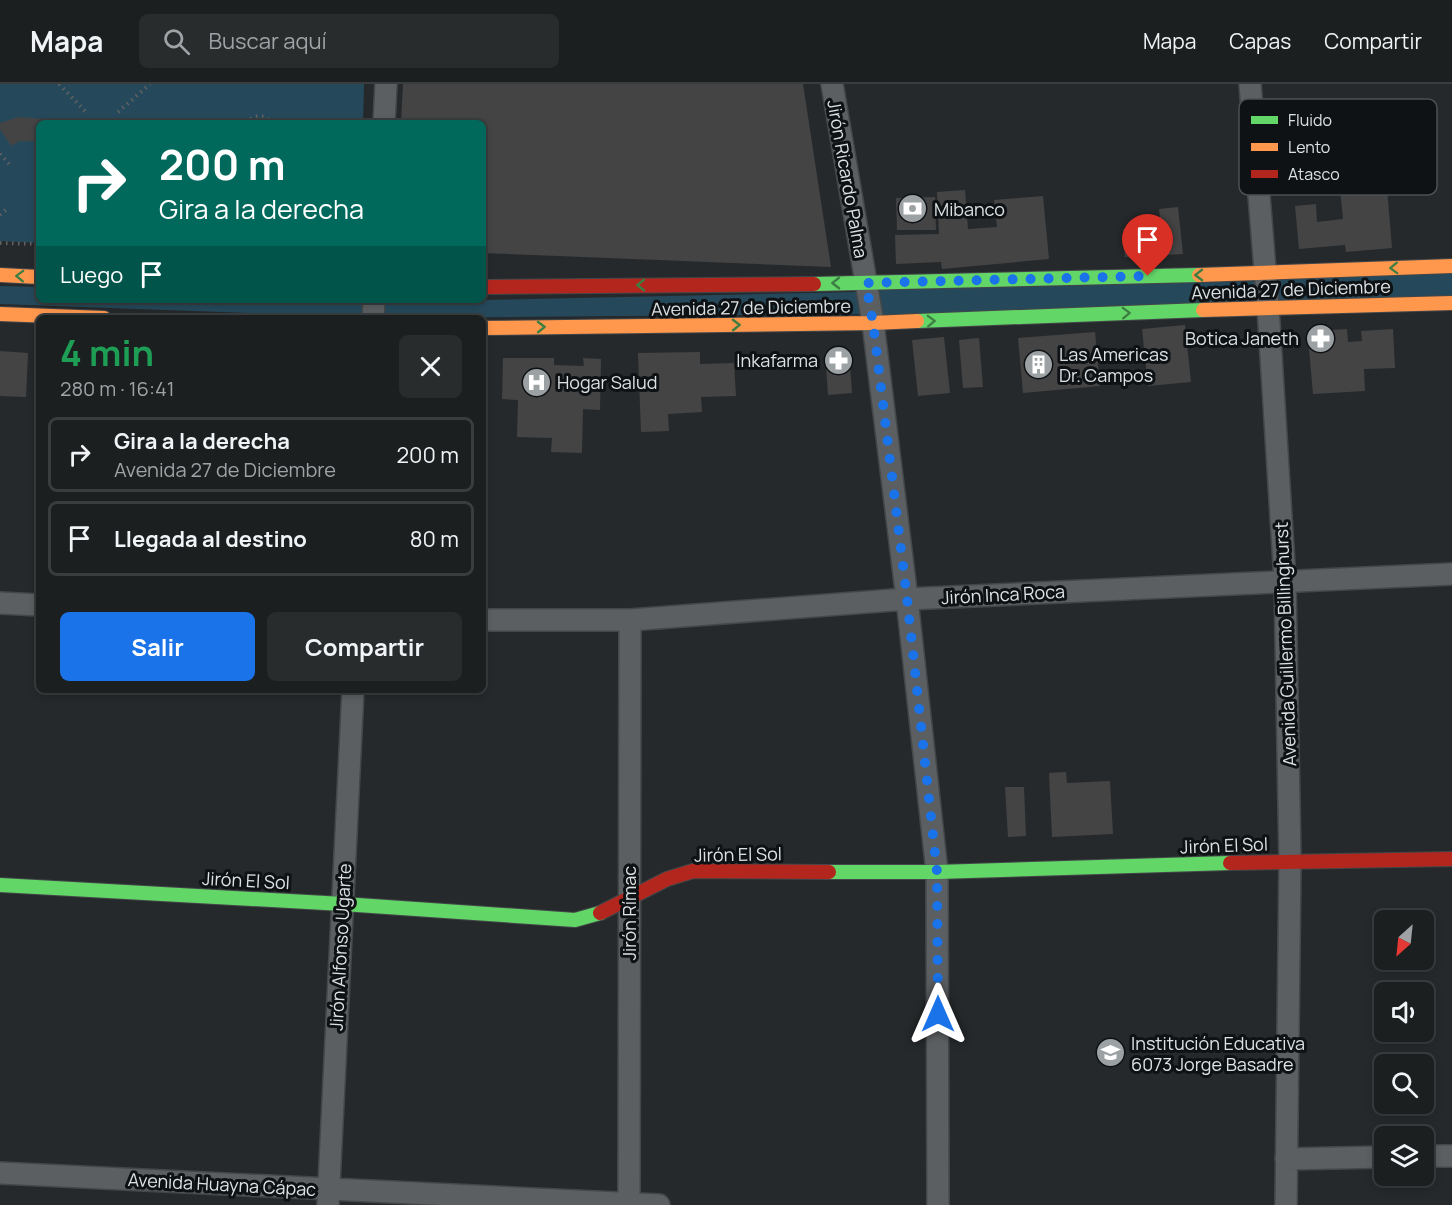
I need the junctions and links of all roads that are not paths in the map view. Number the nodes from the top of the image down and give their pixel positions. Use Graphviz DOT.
graph roads {
  1 [pos="386,84"];
  2 [pos="832,84"];
  3 [pos="1250,84"];
  4 [pos="1251,99"];
  5 [pos="384,120"];
  6 [pos="1259,195"];
  7 [pos="1452,266"];
  8 [pos="1266,273"];
  9 [pos="0,275"];
  10 [pos="36,277"];
  11 [pos="866,283"];
  12 [pos="486,287"];
  13 [pos="1452,303"];
  14 [pos="1268,307"];
  15 [pos="0,314"];
  16 [pos="36,315"];
  17 [pos="873,323"];
  18 [pos="486,328"];
  19 [pos="1452,574"];
  20 [pos="1285,581"];
  21 [pos="907,598"];
  22 [pos="0,603"];
  23 [pos="36,604"];
  24 [pos="486,620"];
  25 [pos="630,620"];
  26 [pos="353,693"];
  27 [pos="1452,859"];
  28 [pos="1290,861"];
  29 [pos="937,872"];
  30 [pos="0,885"];
  31 [pos="629,897"];
  32 [pos="343,904"];
  33 [pos="1434,1156"];
  34 [pos="1452,1156"];
  35 [pos="1374,1157"];
  36 [pos="1286,1159"];
  37 [pos="0,1173"];
  38 [pos="328,1197"];
  39 [pos="629,1204"];
  40 [pos="659,1205"];
  41 [pos="938,1205"];
  42 [pos="1286,1205"];
  1 -- 5 [label="street"];
  2 -- 11 [label="street, Jirón Ricardo Palma"];
  3 -- 4 [label="street, Avenida Guillermo Billinghurst"];
  6 -- 8 [label="street, Avenida Guillermo Billinghurst"];
  7 -- 8 [label="street, Avenida 27 de Diciembre, one-way"];
  8 -- 11 [label="street, Avenida 27 de Diciembre, one-way"];
  8 -- 14 [label="street, Avenida Guillermo Billinghurst"];
  10 -- 9 [label="street, one-way"];
  11 -- 12 [label="street, Avenida 27 de Diciembre, one-way"];
  11 -- 17 [label="street, Jirón Ricardo Palma"];
  13 -- 14 [label="street, Avenida 27 de Diciembre"];
  17 -- 14 [label="street, Avenida 27 de Diciembre, one-way"];
  14 -- 20 [label="street, Avenida Guillermo Billinghurst"];
  15 -- 16 [label="street"];
  18 -- 17 [label="street, Avenida 27 de Diciembre, one-way"];
  17 -- 21 [label="street, Jirón Ricardo Palma"];
  19 -- 20 [label="street, Jirón Inca Roca"];
  20 -- 21 [label="street, Jirón Inca Roca"];
  20 -- 28 [label="street, Avenida Guillermo Billinghurst"];
  21 -- 25 [label="street, Jirón Inca Roca"];
  21 -- 29 [label="street, Jirón Ricardo Palma"];
  22 -- 23 [label="street"];
  24 -- 25 [label="street, Jirón Inca Roca"];
  25 -- 31 [label="street, Jirón Rímac"];
  26 -- 32 [label="street, Jirón Alfonso Ugarte"];
  27 -- 28 [label="street, Jirón El Sol"];
  28 -- 29 [label="street, Jirón El Sol"];
  28 -- 36 [label="street, Avenida Guillermo Billinghurst"];
  29 -- 31 [label="street, Jirón El Sol"];
  29 -- 41 [label="street, Jirón Ricardo Palma"];
  30 -- 32 [label="street, Jirón El Sol"];
  31 -- 32 [label="street, Jirón El Sol"];
  31 -- 39 [label="street, Jirón Rímac"];
  32 -- 38 [label="street, Jirón Alfonso Ugarte"];
  33 -- 34 [label="street"];
  35 -- 36 [label="street"];
  36 -- 42 [label="street, Avenida Guillermo Billinghurst"];
  37 -- 38 [label="street, Avenida Huayna Cápac"];
  38 -- 39 [label="street, Avenida Huayna Cápac"];
  39 -- 40 [label="street, Avenida Huayna Cápac"];
}
